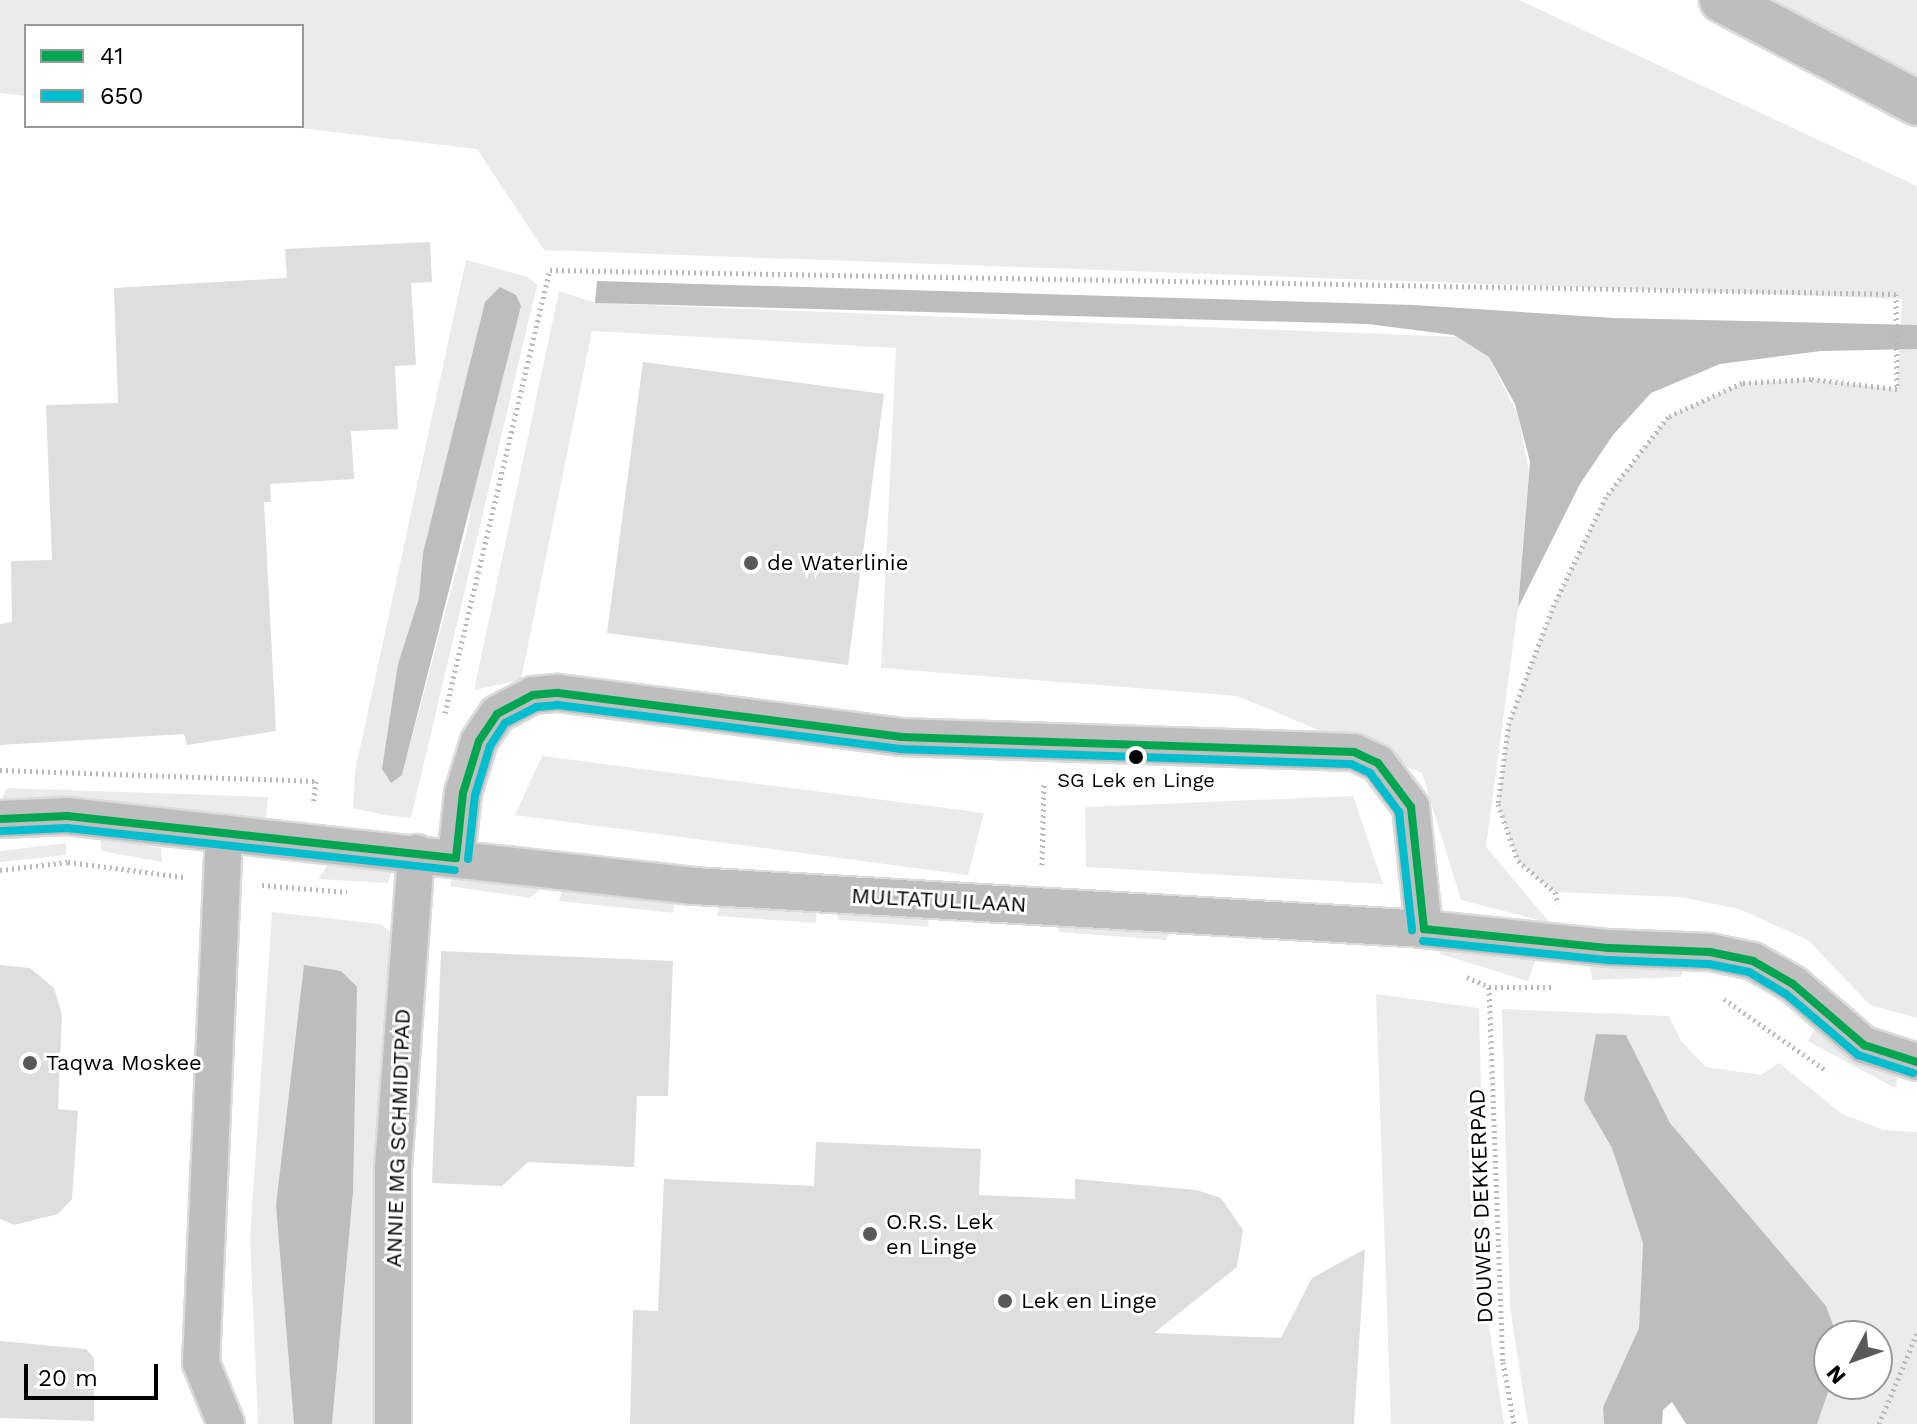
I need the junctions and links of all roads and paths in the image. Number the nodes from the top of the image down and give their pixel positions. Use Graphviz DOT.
graph roads {
  1 [pos="1722,0"];
  2 [pos="1917,103"];
  3 [pos="444,718"];
  4 [pos="1045,742"];
  5 [pos="0,819"];
  6 [pos="224,833"];
  7 [pos="416,853"];
  8 [pos="456,858"];
  9 [pos="1041,906"];
  10 [pos="1424,929"];
  11 [pos="1568,944"];
  12 [pos="1489,987"];
  13 [pos="1917,1062"];
  14 [pos="1917,1333"];
  15 [pos="226,1424"];
  16 [pos="393,1424"];
  17 [pos="1514,1424"];
  18 [pos="1879,1424"];
  1 -- 2 [label="main road"];
  3 -- 11 [label="path"];
  4 -- 8 [label="street"];
  4 -- 9 [label="path"];
  4 -- 10 [label="street"];
  5 -- 6 [label="street, MULTATULILAAN"];
  6 -- 7 [label="street, MULTATULILAAN"];
  6 -- 15 [label="street"];
  7 -- 8 [label="street, MULTATULILAAN"];
  7 -- 16 [label="street, ANNIE MG SCHMIDTPAD"];
  8 -- 9 [label="street, MULTATULILAAN"];
  9 -- 10 [label="street, MULTATULILAAN"];
  10 -- 11 [label="street, MULTATULILAAN"];
  11 -- 13 [label="street, MULTATULILAAN"];
  12 -- 17 [label="path, DOUWES DEKKERPAD"];
  14 -- 18 [label="path"];
}
